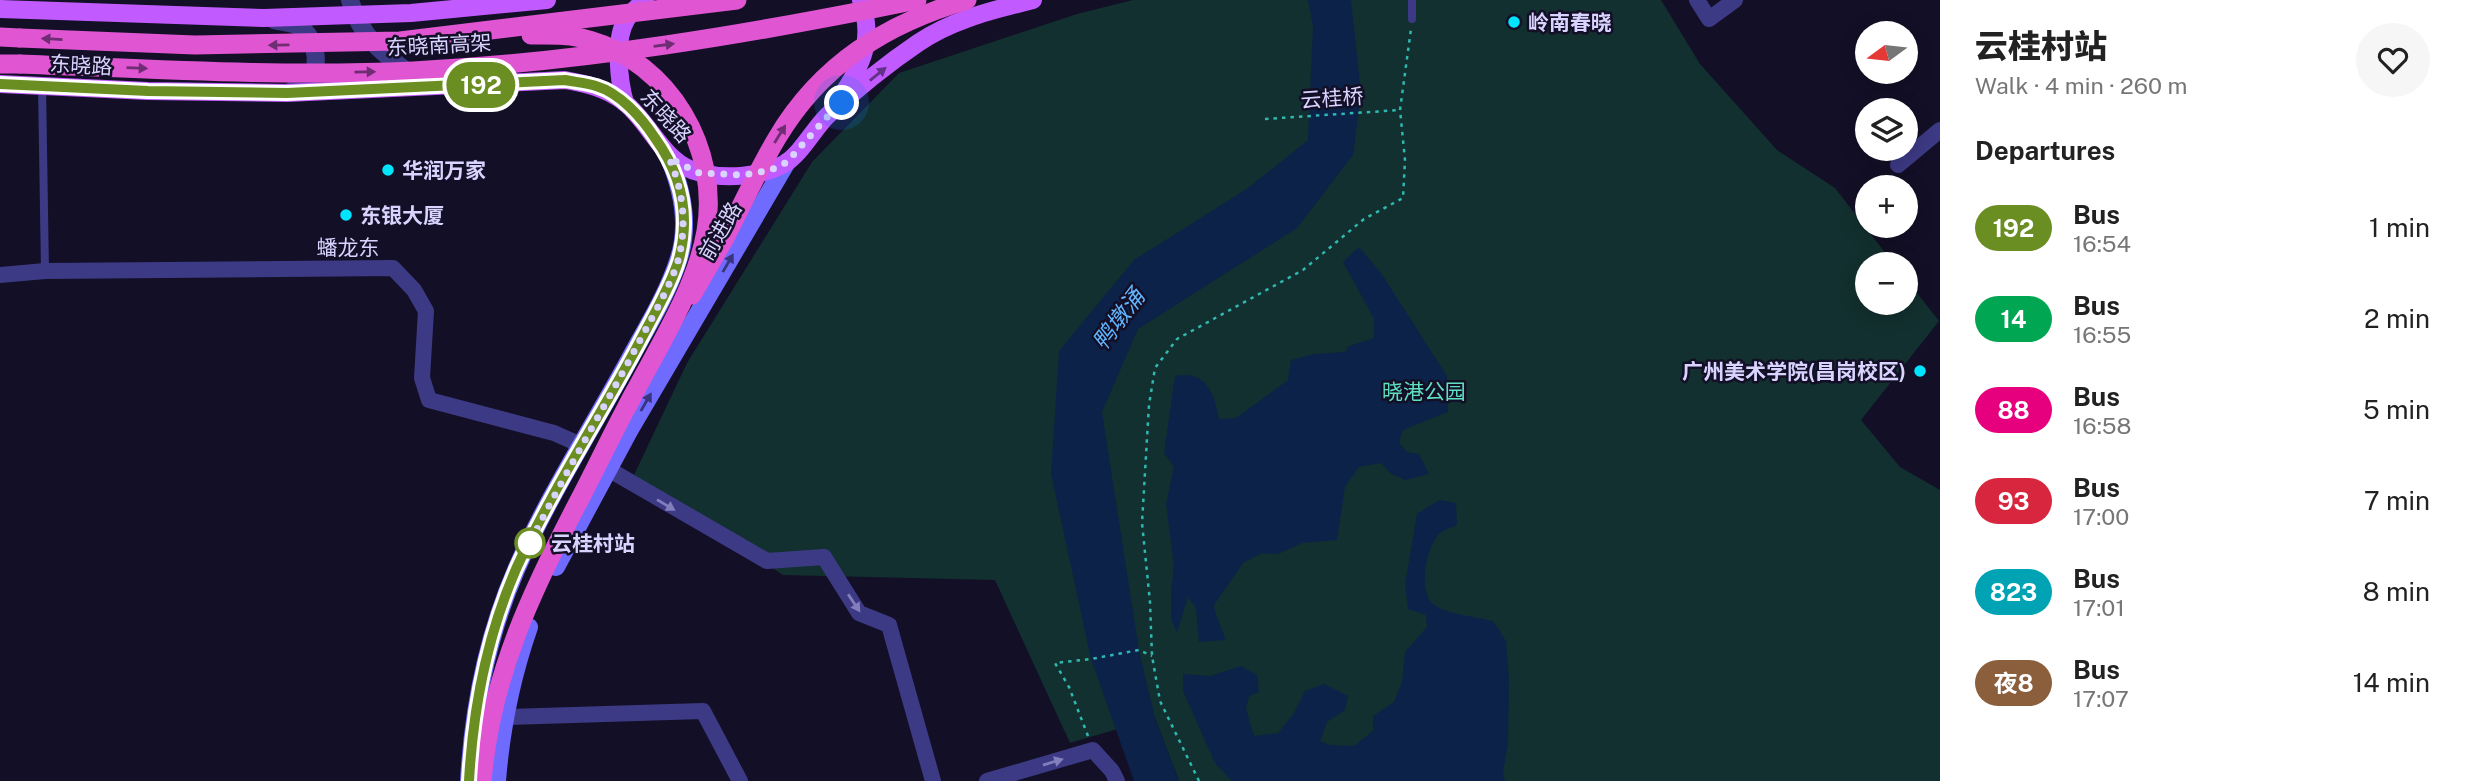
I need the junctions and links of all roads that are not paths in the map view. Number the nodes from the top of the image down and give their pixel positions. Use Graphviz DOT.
graph roads {
  1 [pos="547,0"];
  2 [pos="645,0"];
  3 [pos="737,0"];
  4 [pos="861,0"];
  5 [pos="917,0"];
  6 [pos="967,0"];
  7 [pos="1033,0"];
  8 [pos="1412,0"];
  9 [pos="1697,0"];
  10 [pos="1735,0"];
  11 [pos="352,8"];
  12 [pos="0,9"];
  13 [pos="264,18"];
  14 [pos="1412,19"];
  15 [pos="0,37"];
  16 [pos="440,37"];
  17 [pos="0,64"];
  18 [pos="0,84"];
  19 [pos="41,86"];
  20 [pos="431,88"];
  21 [pos="287,93"];
  22 [pos="625,103"];
  23 [pos="826,118"];
  24 [pos="1940,131"];
  25 [pos="669,158"];
  26 [pos="787,162"];
  27 [pos="1898,165"];
  28 [pos="45,271"];
  29 [pos="0,275"];
  30 [pos="628,405"];
  31 [pos="581,445"];
  32 [pos="608,470"];
  33 [pos="506,717"];
  34 [pos="469,781"];
  35 [pos="482,781"];
  36 [pos="497,781"];
  37 [pos="740,781"];
  38 [pos="933,781"];
  39 [pos="988,781"];
  40 [pos="1117,781"];
  1 -- 11 [label="main road"];
  2 -- 22 [label="main road"];
  3 -- 16 [label="highway, 东晓南高架, bridge"];
  4 -- 23 [label="main road"];
  17 -- 5 [label="highway, 东晓南高架, one-way, bridge"];
  30 -- 6 [label="highway, one-way, bridge"];
  23 -- 7 [label="main road, one-way"];
  8 -- 14 [label="lane"];
  9 -- 10 [label="street"];
  11 -- 13 [label="main road"];
  11 -- 20 [label="street"];
  12 -- 13 [label="main road"];
  13 -- 21 [label="street"];
  16 -- 15 [label="highway, 东晓南高架, one-way, bridge"];
  16 -- 30 [label="highway, bridge"];
  18 -- 19 [label="main road, 东晓路"];
  19 -- 21 [label="main road, 东晓路"];
  19 -- 28 [label="lane"];
  20 -- 21 [label="main road, 东晓路"];
  20 -- 22 [label="main road, 东晓路"];
  22 -- 25 [label="main road, 东晓路"];
  23 -- 26 [label="main road"];
  24 -- 27 [label="street"];
  25 -- 26 [label="main road, 东晓路"];
  25 -- 31 [label="main road, 前进路"];
  32 -- 26 [label="main road, 前进路, one-way"];
  28 -- 29 [label="street, 蟠龙东"];
  28 -- 31 [label="street, 蟠龙东"];
  30 -- 35 [label="highway"];
  31 -- 34 [label="main road, 前进路"];
  32 -- 33 [label="main road, 前进路"];
  32 -- 38 [label="street, one-way"];
  33 -- 36 [label="main road, 前进路"];
  33 -- 37 [label="street"];
  39 -- 40 [label="street, one-way"];
}
